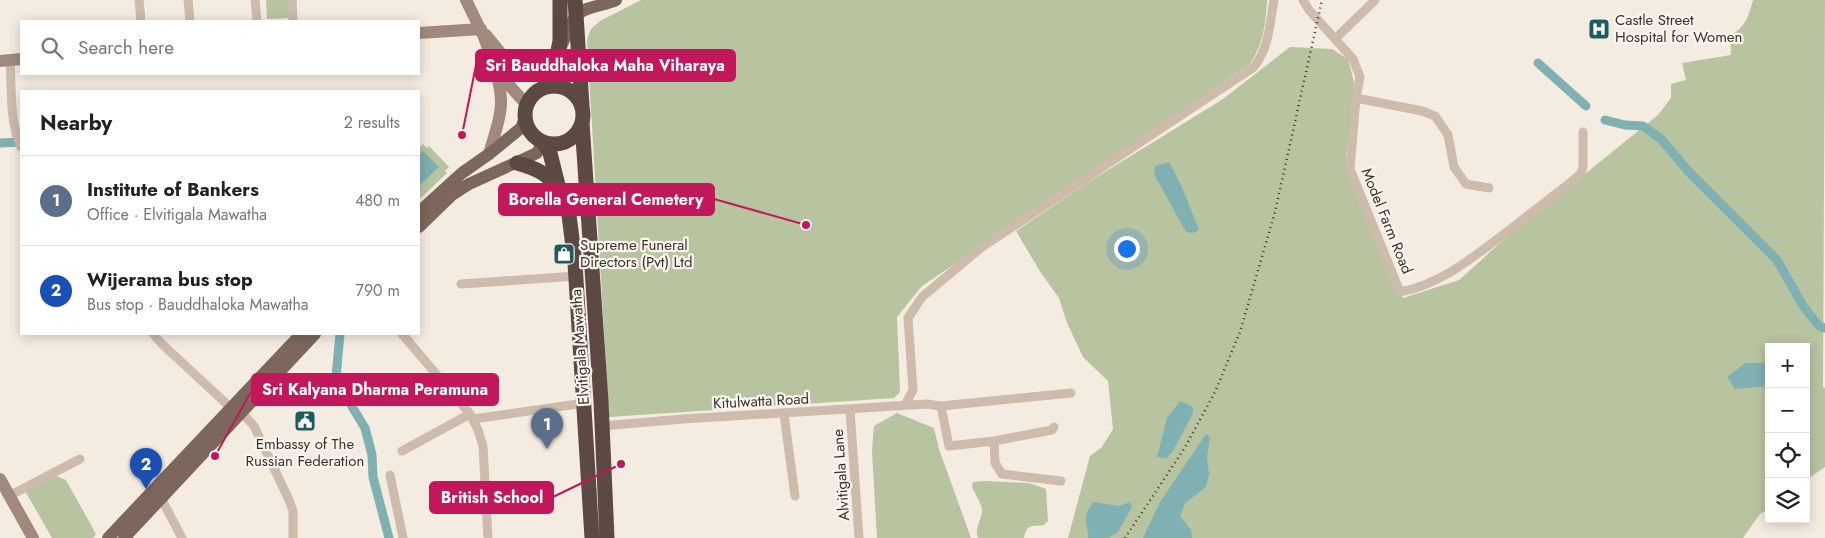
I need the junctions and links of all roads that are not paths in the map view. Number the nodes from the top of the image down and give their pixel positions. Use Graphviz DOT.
graph roads {
  1 [pos="139,0"];
  2 [pos="188,0"];
  3 [pos="255,0"];
  4 [pos="292,0"];
  5 [pos="466,0"];
  6 [pos="560,0"];
  7 [pos="575,0"];
  8 [pos="616,0"];
  9 [pos="1274,0"];
  10 [pos="1303,0"];
  11 [pos="1375,0"];
  12 [pos="576,16"];
  13 [pos="141,20"];
  14 [pos="190,20"];
  15 [pos="257,20"];
  16 [pos="293,20"];
  17 [pos="481,29"];
  18 [pos="420,33"];
  19 [pos="1333,37"];
  20 [pos="557,56"];
  21 [pos="10,60"];
  22 [pos="518,72"];
  23 [pos="544,87"];
  24 [pos="1356,98"];
  25 [pos="582,105"];
  26 [pos="525,111"];
  27 [pos="582,123"];
  28 [pos="1584,132"];
  29 [pos="543,142"];
  30 [pos="20,145"];
  31 [pos="489,154"];
  32 [pos="518,163"];
  33 [pos="1489,188"];
  34 [pos="559,189"];
  35 [pos="420,211"];
  36 [pos="420,226"];
  37 [pos="577,276"];
  38 [pos="461,284"];
  39 [pos="154,335"];
  40 [pos="300,335"];
  41 [pos="315,335"];
  42 [pos="403,335"];
  43 [pos="1071,393"];
  44 [pos="585,403"];
  45 [pos="905,405"];
  46 [pos="941,406"];
  47 [pos="236,410"];
  48 [pos="850,410"];
  49 [pos="784,414"];
  50 [pos="472,416"];
  51 [pos="602,426"];
  52 [pos="1054,427"];
  53 [pos="994,441"];
  54 [pos="402,451"];
  55 [pos="80,458"];
  56 [pos="390,475"];
  57 [pos="0,479"];
  58 [pos="1061,481"];
  59 [pos="9,496"];
  60 [pos="795,496"];
  61 [pos="161,498"];
  62 [pos="33,538"];
  63 [pos="108,538"];
  64 [pos="124,538"];
  65 [pos="182,538"];
  66 [pos="293,538"];
  67 [pos="403,538"];
  68 [pos="488,538"];
  69 [pos="592,538"];
  70 [pos="607,538"];
  71 [pos="859,538"];
  1 -- 13 [label="street"];
  2 -- 14 [label="street"];
  3 -- 15 [label="street"];
  4 -- 16 [label="street"];
  5 -- 17 [label="street"];
  6 -- 20 [label="highway"];
  7 -- 12 [label="highway"];
  8 -- 12 [label="main road"];
  9 -- 45 [label="street"];
  10 -- 19 [label="street, Model Farm Road"];
  11 -- 19 [label="street"];
  12 -- 20 [label="main road"];
  12 -- 25 [label="highway"];
  17 -- 18 [label="street"];
  17 -- 22 [label="street"];
  17 -- 26 [label="street"];
  17 -- 31 [label="street"];
  19 -- 24 [label="street, Model Farm Road"];
  20 -- 22 [label="street"];
  20 -- 23 [label="highway"];
  21 -- 30 [label="street"];
  22 -- 23 [label="street"];
  23 -- 25 [label="highway"];
  23 -- 26 [label="highway"];
  24 -- 28 [label="street, Model Farm Road"];
  24 -- 33 [label="street"];
  25 -- 27 [label="highway"];
  26 -- 29 [label="highway"];
  26 -- 31 [label="main road"];
  27 -- 29 [label="highway"];
  27 -- 51 [label="highway, Elvitigala Mawatha"];
  29 -- 32 [label="main road"];
  29 -- 34 [label="highway, Elvitigala Mawatha"];
  31 -- 35 [label="main road"];
  32 -- 34 [label="highway"];
  32 -- 36 [label="main road"];
  34 -- 37 [label="highway, Elvitigala Mawatha"];
  37 -- 38 [label="street"];
  37 -- 44 [label="highway, Elvitigala Mawatha"];
  39 -- 47 [label="street"];
  40 -- 47 [label="main road"];
  41 -- 47 [label="main road"];
  42 -- 50 [label="street"];
  43 -- 46 [label="street, Kitulwatta Road"];
  44 -- 50 [label="street"];
  44 -- 69 [label="highway, Elvitigala Mawatha"];
  45 -- 46 [label="street, Kitulwatta Road"];
  45 -- 48 [label="street, Kitulwatta Road"];
  46 -- 53 [label="street"];
  47 -- 61 [label="main road"];
  47 -- 63 [label="main road"];
  47 -- 66 [label="street"];
  48 -- 49 [label="street, Kitulwatta Road"];
  48 -- 71 [label="street, Alvitigala Lane"];
  49 -- 51 [label="street, Kitulwatta Road"];
  49 -- 60 [label="street"];
  50 -- 54 [label="street"];
  50 -- 68 [label="street"];
  51 -- 70 [label="highway, Elvitigala Mawatha"];
  52 -- 53 [label="street"];
  53 -- 58 [label="street"];
  55 -- 59 [label="street"];
  56 -- 67 [label="street"];
  57 -- 59 [label="street"];
  59 -- 62 [label="street"];
  61 -- 64 [label="main road"];
  61 -- 65 [label="street"];
}
